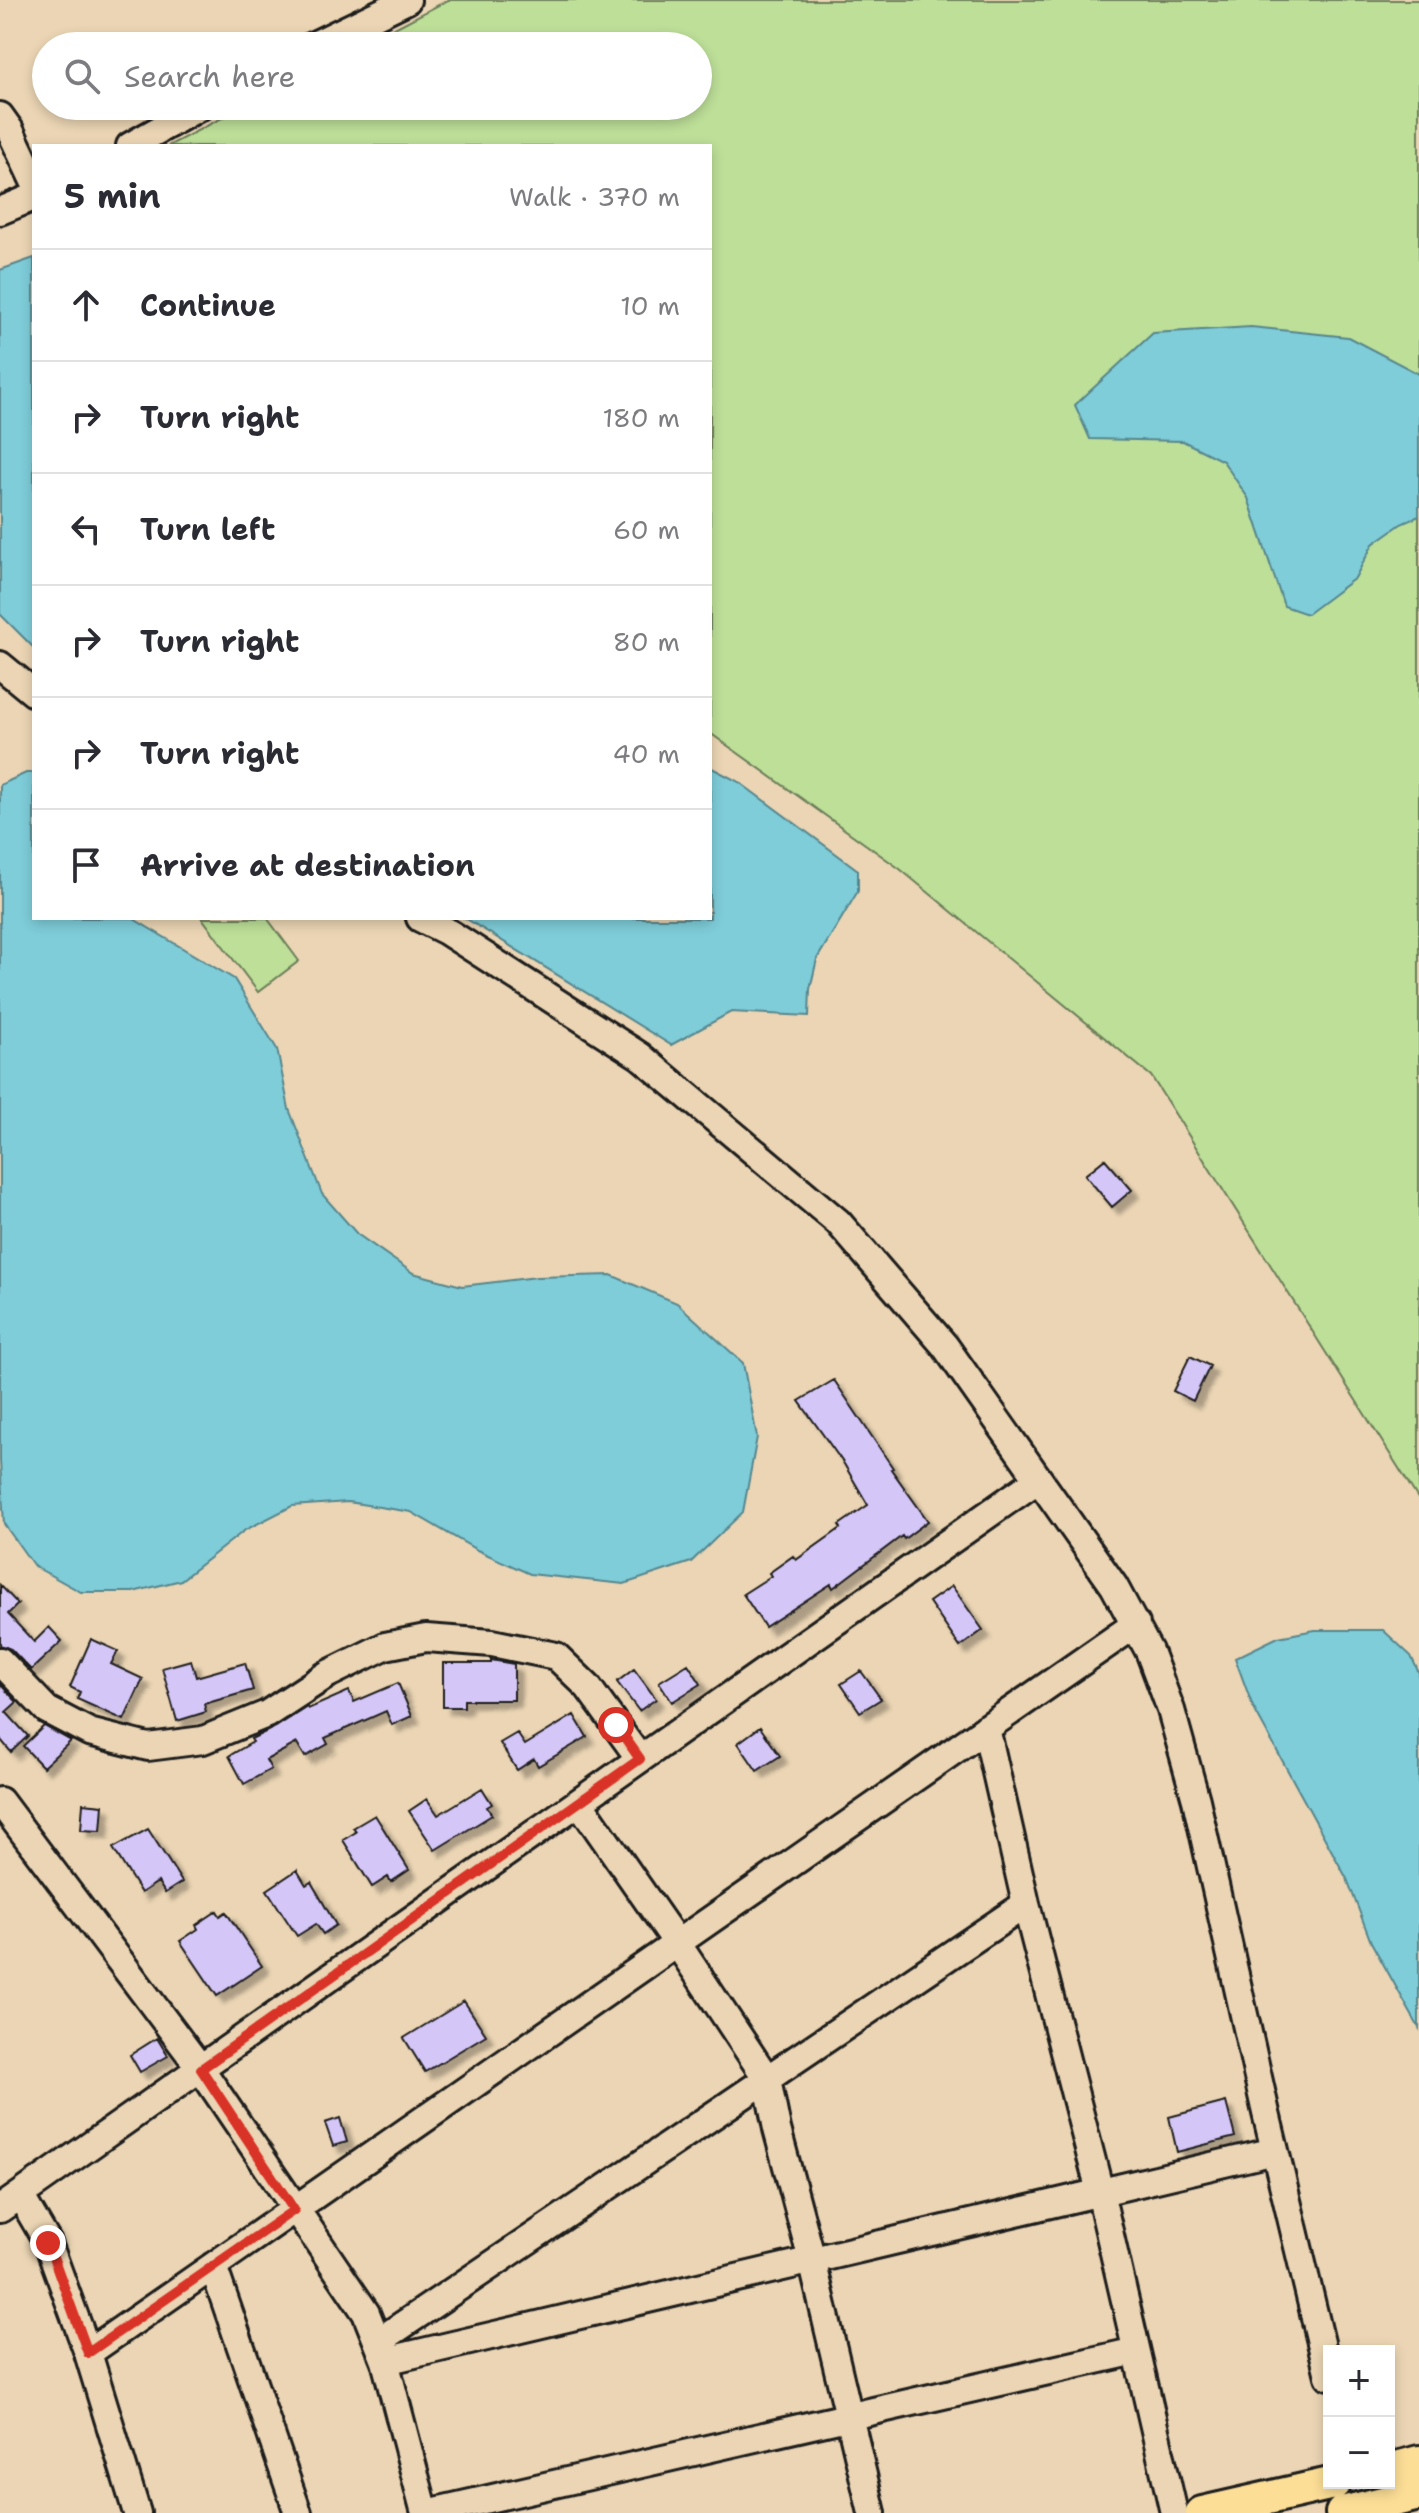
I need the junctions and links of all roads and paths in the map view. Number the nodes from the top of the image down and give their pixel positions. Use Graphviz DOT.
graph roads {
  1 [pos="407,0"];
  2 [pos="341,32"];
  3 [pos="0,116"];
  4 [pos="176,120"];
  5 [pos="134,144"];
  6 [pos="32,177"];
  7 [pos="32,198"];
  8 [pos="0,211"];
  9 [pos="0,665"];
  10 [pos="32,691"];
  11 [pos="424,920"];
  12 [pos="1037,1480"];
  13 [pos="1136,1624"];
  14 [pos="0,1661"];
  15 [pos="986,1728"];
  16 [pos="640,1759"];
  17 [pos="0,1801"];
  18 [pos="579,1802"];
  19 [pos="1026,1904"];
  20 [pos="677,1943"];
  21 [pos="201,2069"];
  22 [pos="767,2079"];
  23 [pos="1275,2151"];
  24 [pos="1100,2192"];
  25 [pos="10,2202"];
  26 [pos="294,2210"];
  27 [pos="812,2260"];
  28 [pos="213,2266"];
  29 [pos="382,2351"];
  30 [pos="1136,2351"];
  31 [pos="1323,2351"];
  32 [pos="88,2353"];
  33 [pos="849,2416"];
  34 [pos="1419,2462"];
  35 [pos="1395,2468"];
  36 [pos="1323,2486"];
  37 [pos="1419,2494"];
  38 [pos="1355,2512"];
  39 [pos="137,2513"];
  40 [pos="298,2513"];
  41 [pos="426,2513"];
  42 [pos="872,2513"];
  43 [pos="1174,2513"];
  44 [pos="1202,2513"];
  1 -- 2 [label="street"];
  3 -- 6 [label="street"];
  4 -- 5 [label="street"];
  7 -- 8 [label="street"];
  9 -- 10 [label="street"];
  11 -- 12 [label="street"];
  12 -- 13 [label="street"];
  12 -- 16 [label="street"];
  13 -- 15 [label="street"];
  13 -- 23 [label="street"];
  14 -- 16 [label="street"];
  15 -- 19 [label="street"];
  15 -- 20 [label="street"];
  16 -- 18 [label="street"];
  17 -- 21 [label="street"];
  18 -- 20 [label="street"];
  18 -- 21 [label="street"];
  19 -- 22 [label="street"];
  19 -- 24 [label="street"];
  20 -- 22 [label="street"];
  20 -- 26 [label="street"];
  21 -- 25 [label="street"];
  21 -- 26 [label="street"];
  22 -- 27 [label="street"];
  22 -- 29 [label="street"];
  23 -- 24 [label="street"];
  23 -- 31 [label="street"];
  24 -- 27 [label="street"];
  24 -- 30 [label="street"];
  25 -- 32 [label="street"];
  26 -- 28 [label="street"];
  26 -- 29 [label="street"];
  27 -- 29 [label="street"];
  27 -- 33 [label="street"];
  28 -- 32 [label="street"];
  28 -- 40 [label="street"];
  29 -- 41 [label="street"];
  30 -- 33 [label="street"];
  30 -- 43 [label="street"];
  32 -- 39 [label="street"];
  33 -- 41 [label="street"];
  33 -- 42 [label="street"];
  34 -- 35 [label="main road"];
  36 -- 44 [label="main road"];
  37 -- 38 [label="main road"];
}
